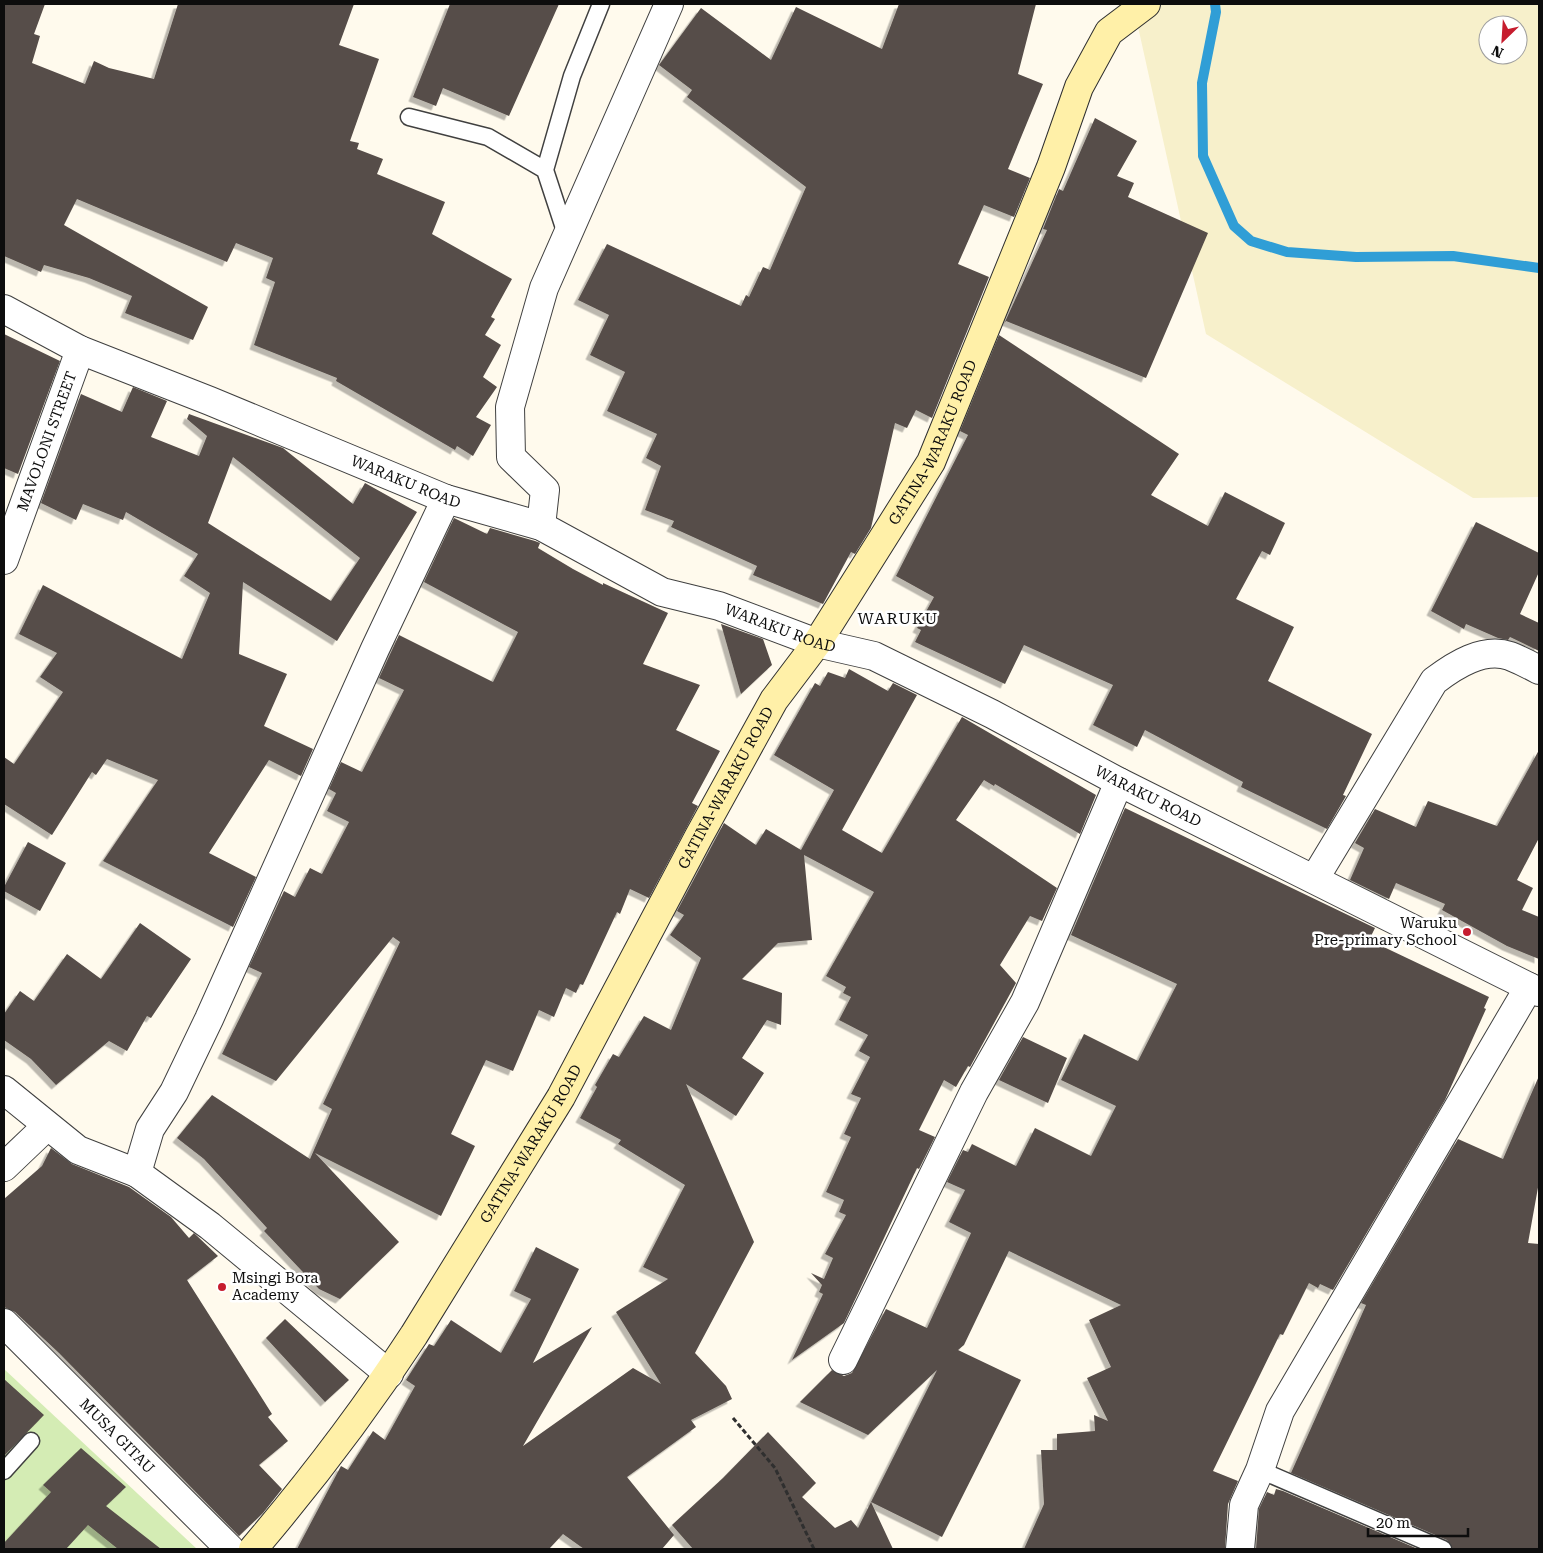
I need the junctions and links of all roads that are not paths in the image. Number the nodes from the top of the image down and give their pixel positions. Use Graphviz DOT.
graph roads {
  1 [pos="601,4"];
  2 [pos="670,4"];
  3 [pos="1146,4"];
  4 [pos="409,117"];
  5 [pos="545,170"];
  6 [pos="566,234"];
  7 [pos="4,309"];
  8 [pos="80,350"];
  9 [pos="446,499"];
  10 [pos="542,526"];
  11 [pos="4,560"];
  12 [pos="817,643"];
  13 [pos="1539,670"];
  14 [pos="1119,782"];
  15 [pos="1315,878"];
  16 [pos="1534,989"];
  17 [pos="4,1090"];
  18 [pos="47,1126"];
  19 [pos="4,1166"];
  20 [pos="137,1173"];
  21 [pos="4,1324"];
  22 [pos="843,1360"];
  23 [pos="389,1374"];
  24 [pos="31,1441"];
  25 [pos="1260,1470"];
  26 [pos="4,1471"];
  27 [pos="230,1549"];
  28 [pos="253,1549"];
  29 [pos="1240,1549"];
  30 [pos="1443,1549"];
  1 -- 5 [label="lane"];
  2 -- 6 [label="street"];
  3 -- 12 [label="street, GATINA-WARAKU ROAD"];
  4 -- 5 [label="lane"];
  5 -- 6 [label="lane"];
  6 -- 10 [label="street"];
  7 -- 8 [label="street, WARAKU ROAD"];
  8 -- 9 [label="street, WARAKU ROAD"];
  8 -- 11 [label="street, MAVOLONI STREET"];
  9 -- 10 [label="street, WARAKU ROAD"];
  9 -- 20 [label="street"];
  10 -- 12 [label="street, WARAKU ROAD"];
  12 -- 14 [label="street, WARAKU ROAD"];
  12 -- 23 [label="street, GATINA-WARAKU ROAD"];
  13 -- 15 [label="street"];
  14 -- 15 [label="street, WARAKU ROAD"];
  14 -- 22 [label="street"];
  15 -- 16 [label="street, WARAKU ROAD"];
  16 -- 25 [label="street"];
  17 -- 18 [label="street"];
  18 -- 19 [label="street"];
  18 -- 20 [label="street"];
  20 -- 23 [label="street"];
  21 -- 27 [label="street, MUSA GITAU"];
  23 -- 28 [label="street, GATINA-WARAKU ROAD"];
  24 -- 26 [label="lane"];
  25 -- 29 [label="street"];
  25 -- 30 [label="lane"];
}
